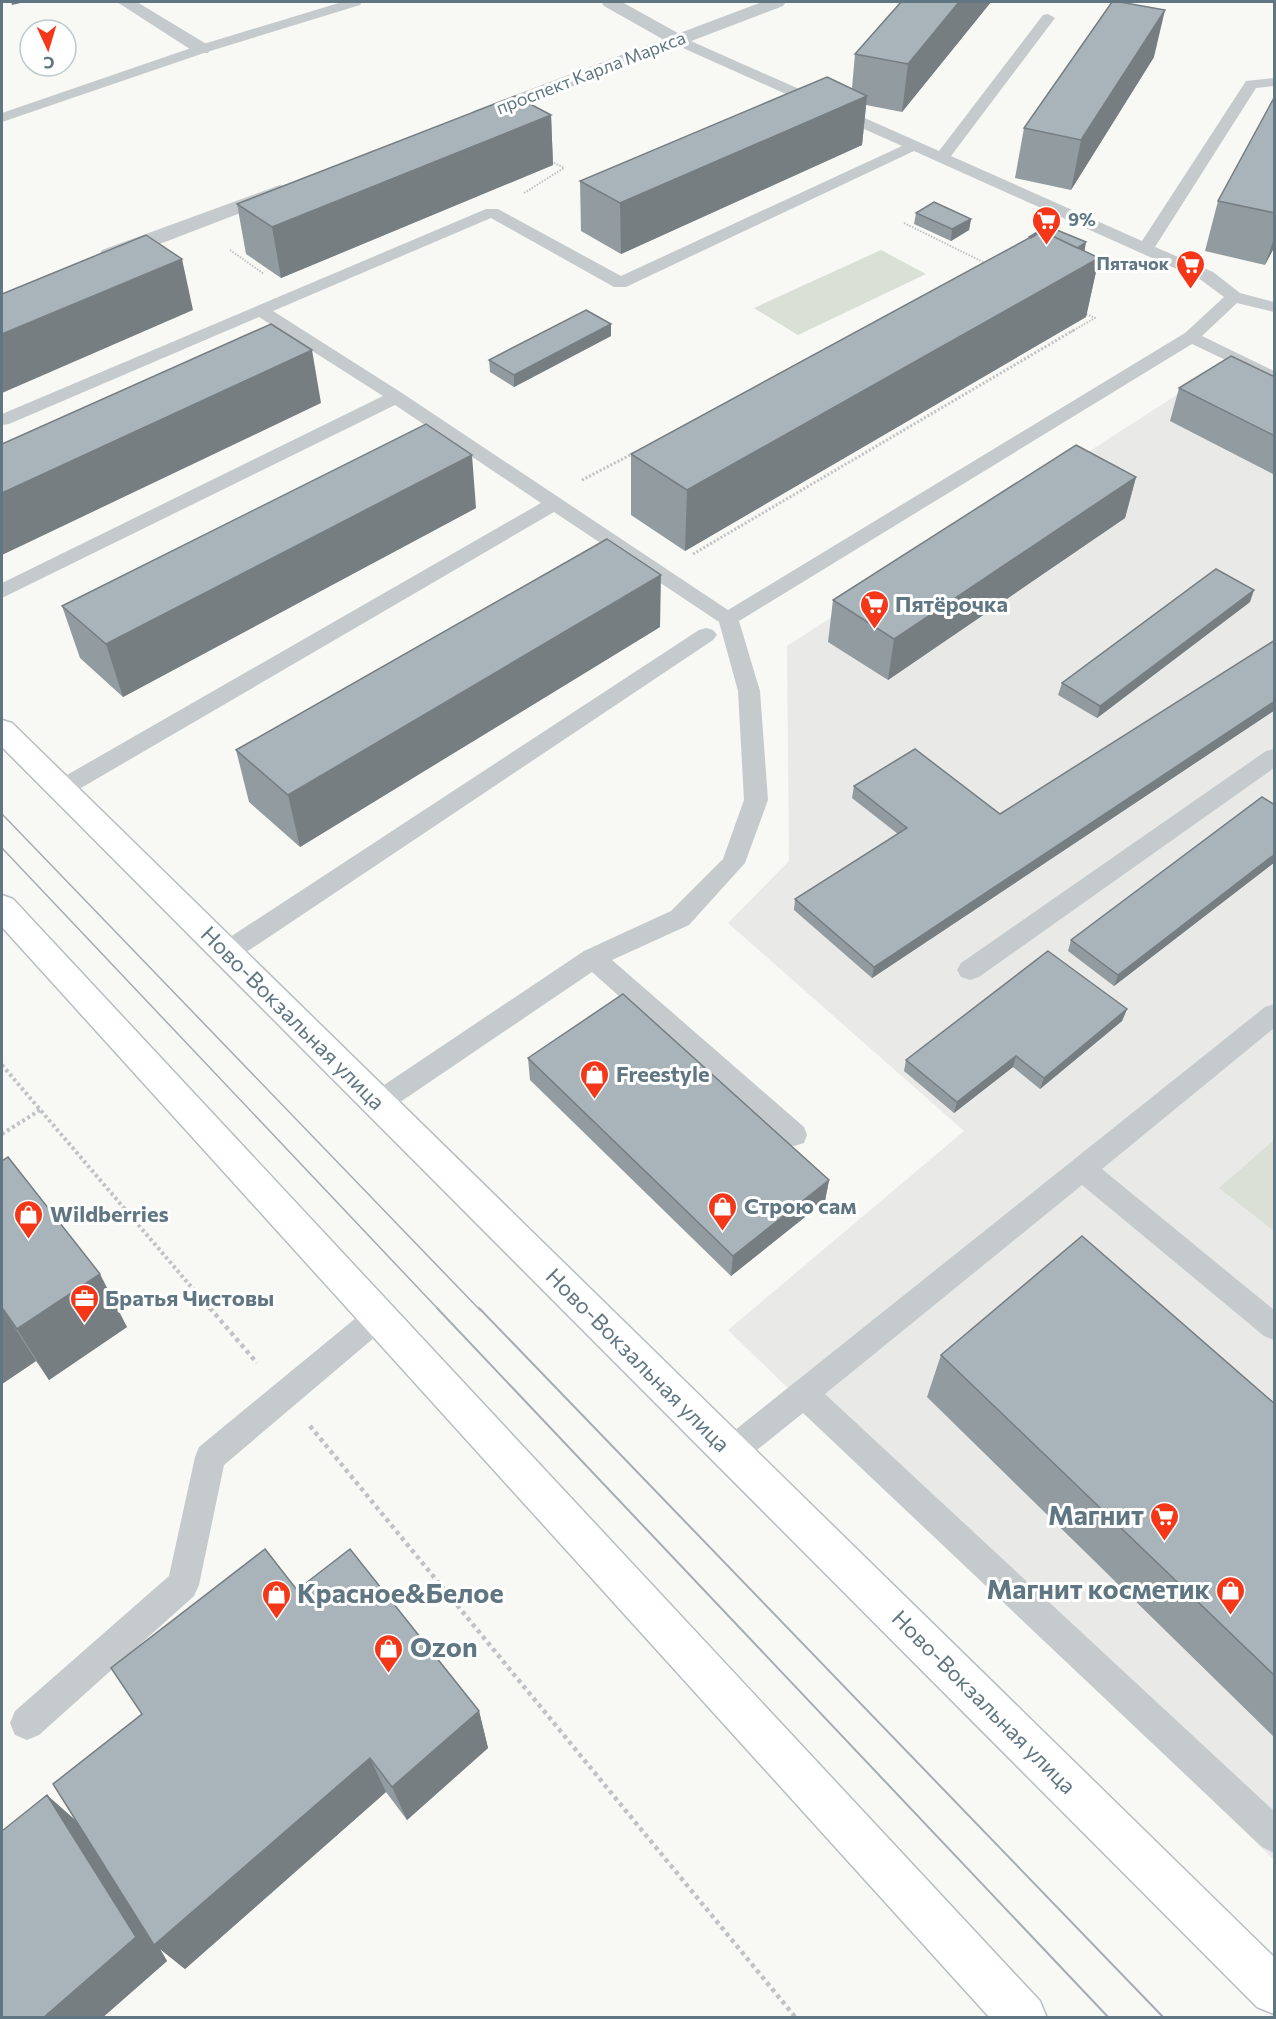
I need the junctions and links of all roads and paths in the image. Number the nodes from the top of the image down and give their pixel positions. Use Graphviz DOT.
graph roads {
  1 [pos="126,2"];
  2 [pos="355,2"];
  3 [pos="610,2"];
  4 [pos="777,2"];
  5 [pos="1048,18"];
  6 [pos="679,40"];
  7 [pos="202,49"];
  8 [pos="1275,82"];
  9 [pos="2,118"];
  10 [pos="457,124"];
  11 [pos="916,145"];
  12 [pos="942,157"];
  13 [pos="547,158"];
  14 [pos="301,183"];
  15 [pos="492,212"];
  16 [pos="904,223"];
  17 [pos="1145,249"];
  18 [pos="90,263"];
  19 [pos="982,272"];
  20 [pos="1234,297"];
  21 [pos="1275,307"];
  22 [pos="1075,308"];
  23 [pos="260,310"];
  24 [pos="1191,338"];
  25 [pos="1275,378"];
  26 [pos="396,398"];
  27 [pos="2,420"];
  28 [pos="637,451"];
  29 [pos="575,484"];
  30 [pos="553,504"];
  31 [pos="690,556"];
  32 [pos="2,591"];
  33 [pos="729,619"];
  34 [pos="706,635"];
  35 [pos="2,730"];
  36 [pos="1275,757"];
  37 [pos="61,789"];
  38 [pos="2,907"];
  39 [pos="226,952"];
  40 [pos="593,958"];
  41 [pos="969,970"];
  42 [pos="1275,1014"];
  43 [pos="2,1065"];
  44 [pos="378,1103"];
  45 [pos="40,1110"];
  46 [pos="2,1134"];
  47 [pos="794,1135"];
  48 [pos="1083,1169"];
  49 [pos="378,1317"];
  50 [pos="1275,1327"];
  51 [pos="804,1394"];
  52 [pos="285,1395"];
  53 [pos="731,1452"];
  54 [pos="27,1723"];
  55 [pos="1275,1835"];
  56 [pos="1275,1990"];
  57 [pos="796,2018"];
  58 [pos="1023,2018"];
  1 -- 7 [label="street"];
  2 -- 7 [label="lane"];
  3 -- 6 [label="street"];
  4 -- 6 [label="street, проспект Карла Маркса"];
  5 -- 12 [label="lane"];
  6 -- 10 [label="street, проспект Карла Маркса"];
  6 -- 11 [label="lane"];
  7 -- 9 [label="lane"];
  8 -- 17 [label="lane"];
  11 -- 12 [label="lane"];
  11 -- 15 [label="lane"];
  12 -- 17 [label="lane"];
  13 -- 15 [label="path"];
  14 -- 18 [label="street"];
  15 -- 23 [label="lane"];
  16 -- 19 [label="path"];
  17 -- 20 [label="lane"];
  20 -- 21 [label="lane"];
  20 -- 24 [label="lane"];
  22 -- 31 [label="path"];
  23 -- 26 [label="lane"];
  23 -- 27 [label="lane"];
  24 -- 25 [label="lane"];
  24 -- 33 [label="lane"];
  26 -- 30 [label="lane"];
  26 -- 32 [label="lane"];
  28 -- 29 [label="path"];
  30 -- 33 [label="lane"];
  30 -- 37 [label="lane"];
  33 -- 40 [label="lane"];
  34 -- 39 [label="lane"];
  35 -- 37 [label="main road, Ново-Вокзальная улица"];
  36 -- 41 [label="lane"];
  37 -- 39 [label="main road, Ново-Вокзальная улица"];
  38 -- 49 [label="main road"];
  39 -- 44 [label="main road, Ново-Вокзальная улица"];
  40 -- 44 [label="lane"];
  40 -- 47 [label="lane"];
  42 -- 48 [label="lane"];
  43 -- 45 [label="path"];
  44 -- 53 [label="main road, Ново-Вокзальная улица"];
  45 -- 46 [label="path"];
  45 -- 52 [label="path"];
  48 -- 50 [label="lane"];
  48 -- 51 [label="lane"];
  49 -- 52 [label="lane"];
  49 -- 58 [label="main road"];
  51 -- 53 [label="lane"];
  51 -- 55 [label="lane"];
  52 -- 54 [label="lane"];
  52 -- 57 [label="path"];
  53 -- 56 [label="main road, Ново-Вокзальная улица"];
}
